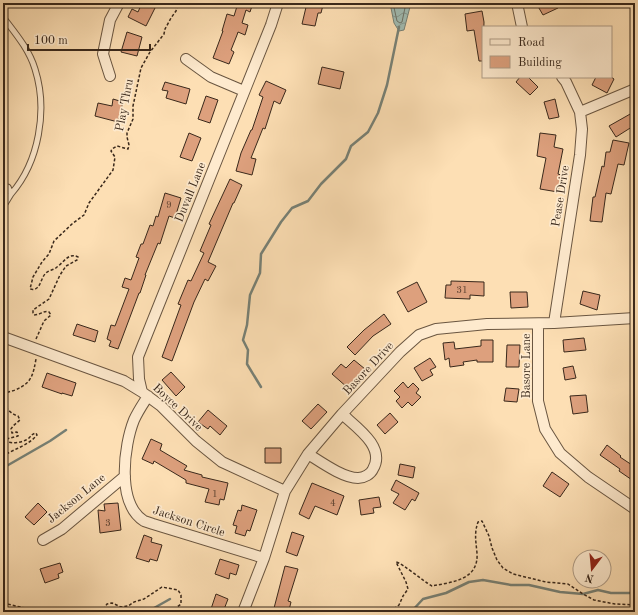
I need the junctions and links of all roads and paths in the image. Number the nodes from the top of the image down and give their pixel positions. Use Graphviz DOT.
graph roads {
  1 [pos="119,3"];
  2 [pos="178,3"];
  3 [pos="278,3"];
  4 [pos="517,3"];
  5 [pos="3,17"];
  6 [pos="522,26"];
  7 [pos="186,59"];
  8 [pos="110,76"];
  9 [pos="563,78"];
  10 [pos="635,89"];
  11 [pos="244,91"];
  12 [pos="580,112"];
  13 [pos="3,187"];
  14 [pos="11,194"];
  15 [pos="3,208"];
  16 [pos="635,318"];
  17 [pos="554,323"];
  18 [pos="538,324"];
  19 [pos="3,337"];
  20 [pos="35,349"];
  21 [pos="145,394"];
  22 [pos="3,395"];
  23 [pos="3,403"];
  24 [pos="342,414"];
  25 [pos="308,454"];
  26 [pos="3,456"];
  27 [pos="125,476"];
  28 [pos="285,491"];
  29 [pos="635,508"];
  30 [pos="43,540"];
  31 [pos="264,558"];
  32 [pos="3,603"];
  33 [pos="635,605"];
  34 [pos="42,612"];
  35 [pos="99,612"];
  36 [pos="172,612"];
  37 [pos="243,612"];
  38 [pos="390,612"];
  1 -- 8 [label="street"];
  2 -- 20 [label="path, Play Thru"];
  3 -- 11 [label="street, Duvall Lane"];
  4 -- 6 [label="street"];
  5 -- 14 [label="lane"];
  7 -- 11 [label="street"];
  9 -- 12 [label="street, Pease Drive"];
  10 -- 12 [label="street"];
  11 -- 21 [label="street, Duvall Lane"];
  12 -- 17 [label="street, Pease Drive"];
  13 -- 14 [label="lane"];
  14 -- 15 [label="lane"];
  16 -- 17 [label="street, Basore Drive"];
  17 -- 18 [label="street, Basore Drive"];
  18 -- 24 [label="street, Basore Drive"];
  18 -- 29 [label="street, Basore Lane"];
  19 -- 20 [label="street, Boyce Drive"];
  20 -- 21 [label="street, Boyce Drive"];
  20 -- 22 [label="path, Play Thru"];
  21 -- 27 [label="street, Jackson Circle"];
  21 -- 28 [label="street, Boyce Drive"];
  23 -- 26 [label="path"];
  24 -- 25 [label="street, Basore Drive"];
  24 -- 25 [label="street"];
  25 -- 28 [label="street, Basore Drive"];
  27 -- 30 [label="street, Jackson Lane"];
  27 -- 31 [label="street, Jackson Circle"];
  28 -- 31 [label="street, Basore Drive"];
  31 -- 37 [label="street, Basore Drive"];
  32 -- 34 [label="path"];
  33 -- 38 [label="path"];
  35 -- 36 [label="path"];
}
